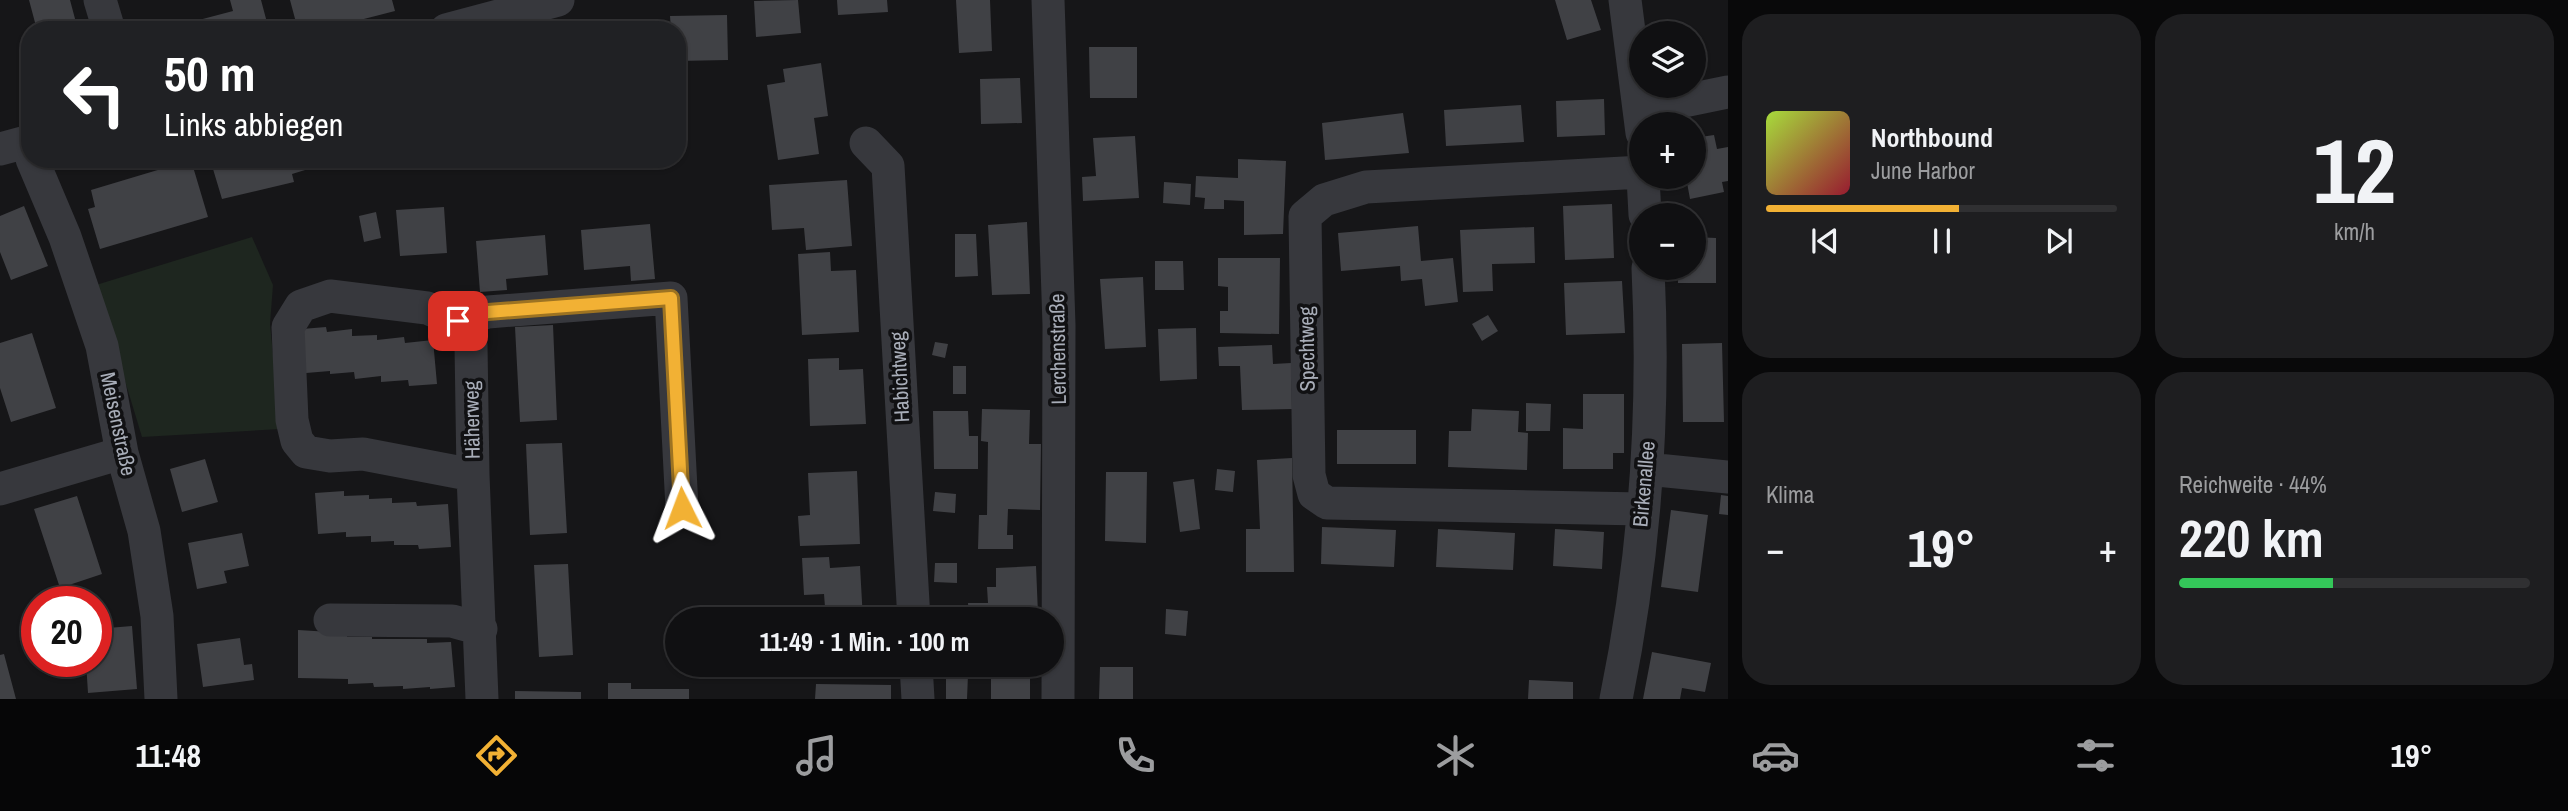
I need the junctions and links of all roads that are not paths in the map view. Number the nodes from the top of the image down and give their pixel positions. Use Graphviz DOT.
graph roads {
  1 [pos="100,0"];
  2 [pos="558,0"];
  3 [pos="1048,0"];
  4 [pos="1625,0"];
  5 [pos="106,21"];
  6 [pos="480,21"];
  7 [pos="1728,92"];
  8 [pos="1640,112"];
  9 [pos="1668,112"];
  10 [pos="866,143"];
  11 [pos="32,168"];
  12 [pos="1629,176"];
  13 [pos="1648,280"];
  14 [pos="458,321"];
  15 [pos="122,453"];
  16 [pos="1647,469"];
  17 [pos="473,475"];
  18 [pos="1728,477"];
  19 [pos="0,489"];
  20 [pos="682,508"];
  21 [pos="1642,509"];
  22 [pos="913,607"];
  23 [pos="330,620"];
  24 [pos="481,629"];
  25 [pos="917,677"];
  26 [pos="161,699"];
  27 [pos="482,699"];
  28 [pos="918,699"];
  29 [pos="1058,699"];
  30 [pos="1616,699"];
  1 -- 5 [label="street"];
  2 -- 6 [label="street"];
  3 -- 29 [label="street, Lerchenstraße"];
  4 -- 8 [label="street"];
  7 -- 9 [label="street"];
  10 -- 22 [label="street, Habichtweg"];
  11 -- 15 [label="street, Meisenstraße"];
  12 -- 21 [label="street, Spechtweg"];
  13 -- 16 [label="street, Birkenallee"];
  14 -- 17 [label="street, Häherweg"];
  14 -- 17 [label="street, Häherweg"];
  14 -- 20 [label="street"];
  15 -- 19 [label="street"];
  15 -- 26 [label="street, Meisenstraße"];
  16 -- 18 [label="street"];
  16 -- 21 [label="street, Birkenallee"];
  17 -- 24 [label="street, Häherweg"];
  21 -- 30 [label="street, Birkenallee"];
  23 -- 24 [label="street"];
  24 -- 27 [label="street, Häherweg"];
  25 -- 28 [label="street"];
}
